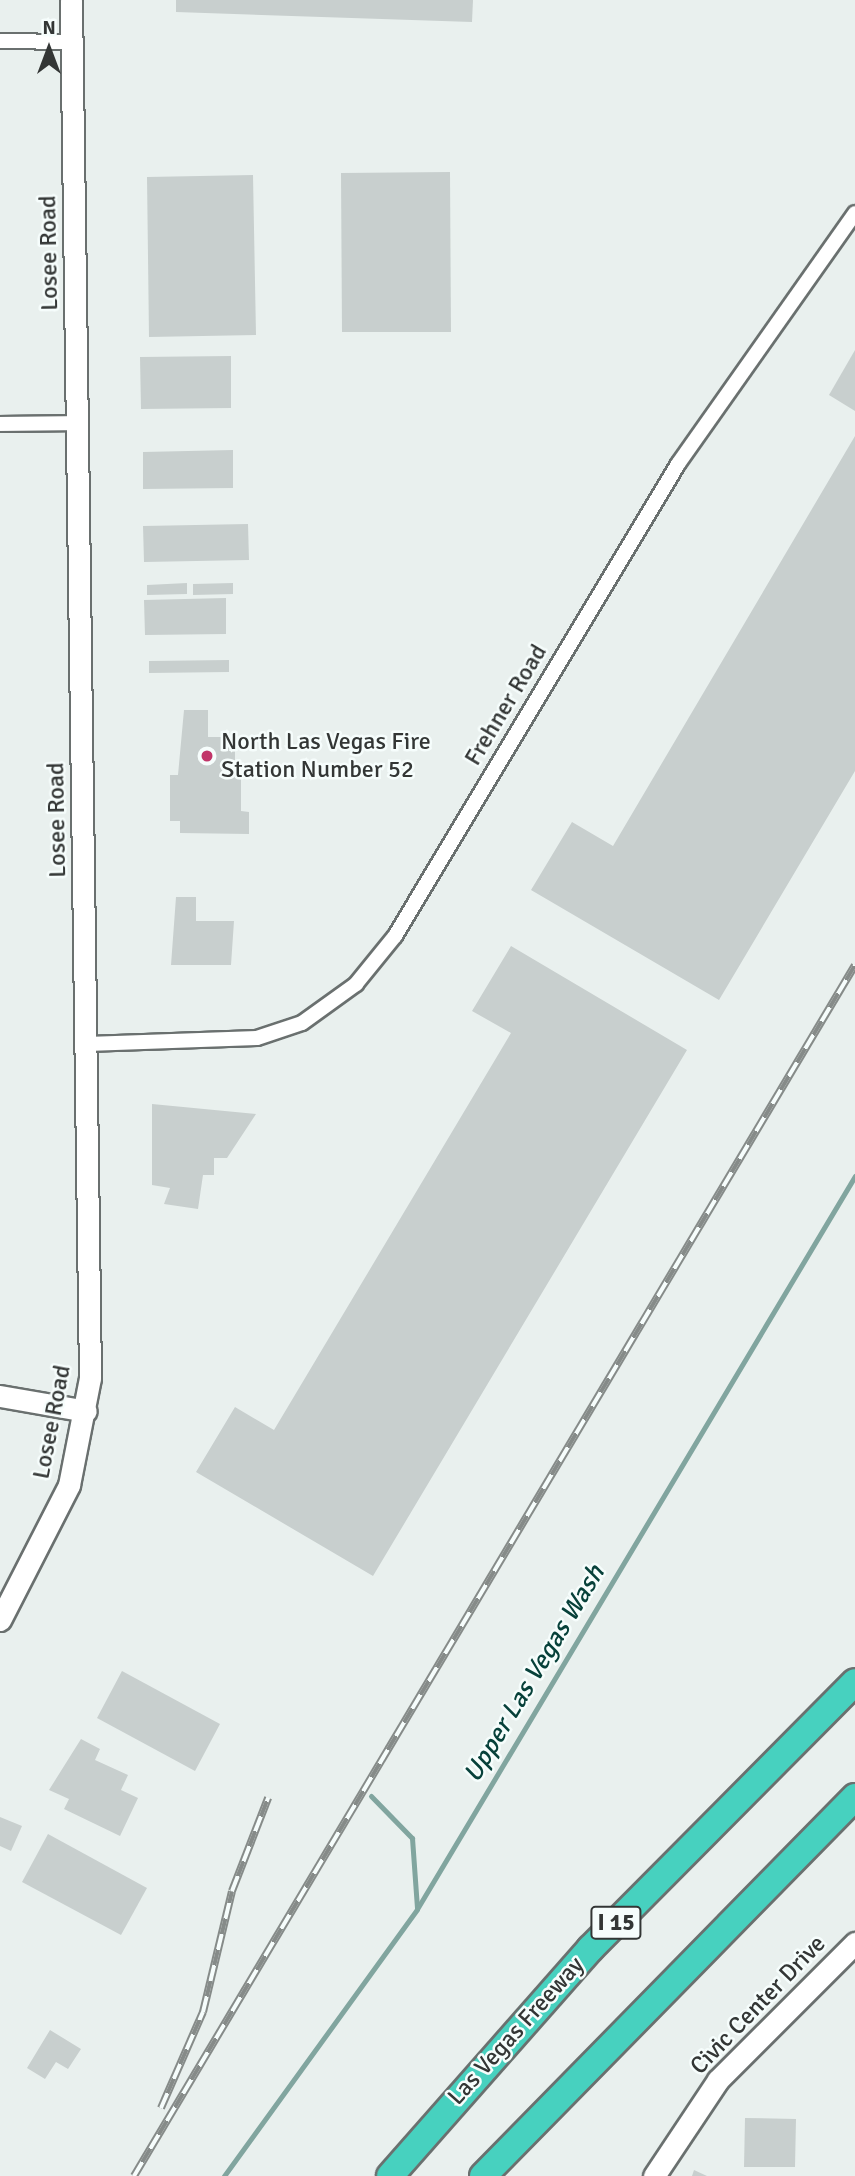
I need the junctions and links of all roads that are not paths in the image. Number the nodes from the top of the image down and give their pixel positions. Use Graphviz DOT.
graph roads {
  1 [pos="71,0"];
  2 [pos="0,41"];
  3 [pos="72,42"];
  4 [pos="855,213"];
  5 [pos="78,423"];
  6 [pos="0,424"];
  7 [pos="87,1044"];
  8 [pos="0,1396"];
  9 [pos="86,1411"];
  10 [pos="0,1620"];
  11 [pos="855,1682"];
  12 [pos="855,1797"];
  13 [pos="855,1943"];
  14 [pos="390,2176"];
  15 [pos="483,2176"];
  16 [pos="654,2176"];
  1 -- 3 [label="main road, Losee Road"];
  2 -- 3 [label="street"];
  3 -- 5 [label="main road, Losee Road"];
  4 -- 7 [label="street, Frehner Road"];
  5 -- 6 [label="street"];
  5 -- 7 [label="main road, Losee Road"];
  7 -- 9 [label="main road, Losee Road"];
  8 -- 9 [label="main road"];
  9 -- 10 [label="main road, Losee Road"];
  11 -- 14 [label="highway, Las Vegas Freeway / I 15"];
  12 -- 15 [label="highway"];
  13 -- 16 [label="main road, Civic Center Drive"];
}
